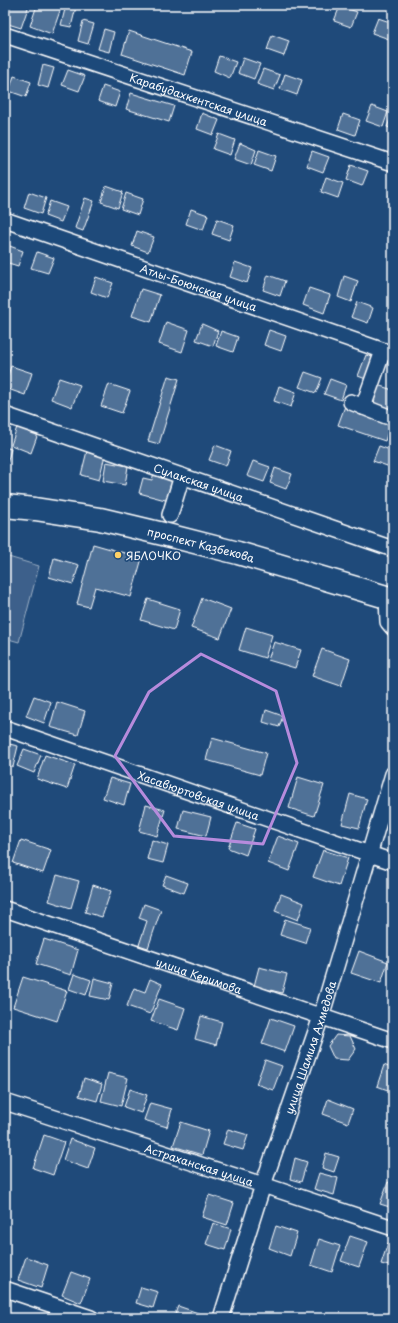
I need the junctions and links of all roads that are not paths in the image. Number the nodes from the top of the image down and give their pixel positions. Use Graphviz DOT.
graph roads {
  1 [pos="5,35"];
  2 [pos="393,163"];
  3 [pos="5,220"];
  4 [pos="388,352"];
  5 [pos="5,415"];
  6 [pos="386,416"];
  7 [pos="182,476"];
  8 [pos="5,495"];
  9 [pos="5,506"];
  10 [pos="170,515"];
  11 [pos="393,550"];
  12 [pos="391,594"];
  13 [pos="393,628"];
  14 [pos="5,728"];
  15 [pos="393,774"];
  16 [pos="368,854"];
  17 [pos="393,862"];
  18 [pos="5,909"];
  19 [pos="321,1017"];
  20 [pos="393,1041"];
  21 [pos="5,1102"];
  22 [pos="263,1185"];
  23 [pos="393,1228"];
  24 [pos="5,1289"];
  25 [pos="91,1318"];
  26 [pos="221,1318"];
  1 -- 2 [label="street, Карабудахкентская улица"];
  3 -- 4 [label="street, Атлы-Боюнская улица"];
  4 -- 6 [label="street"];
  5 -- 7 [label="street, Сулакская улица"];
  7 -- 10 [label="street"];
  7 -- 11 [label="street, Сулакская улица"];
  8 -- 12 [label="highway, проспект Казбекова"];
  9 -- 12 [label="highway, проспект Казбекова"];
  12 -- 13 [label="street"];
  14 -- 16 [label="street, Хасавюртовская улица"];
  15 -- 16 [label="street, улица Шамиля Ахмедова"];
  16 -- 17 [label="street, Хасавюртовская улица"];
  16 -- 19 [label="street, улица Шамиля Ахмедова"];
  18 -- 19 [label="street, улица Керимова"];
  19 -- 20 [label="street, улица Керимова"];
  19 -- 22 [label="street, улица Шамиля Ахмедова"];
  21 -- 22 [label="street, Астраханская улица"];
  22 -- 23 [label="street, Астраханская улица"];
  22 -- 26 [label="street, улица Шамиля Ахмедова"];
  24 -- 25 [label="street"];
}
